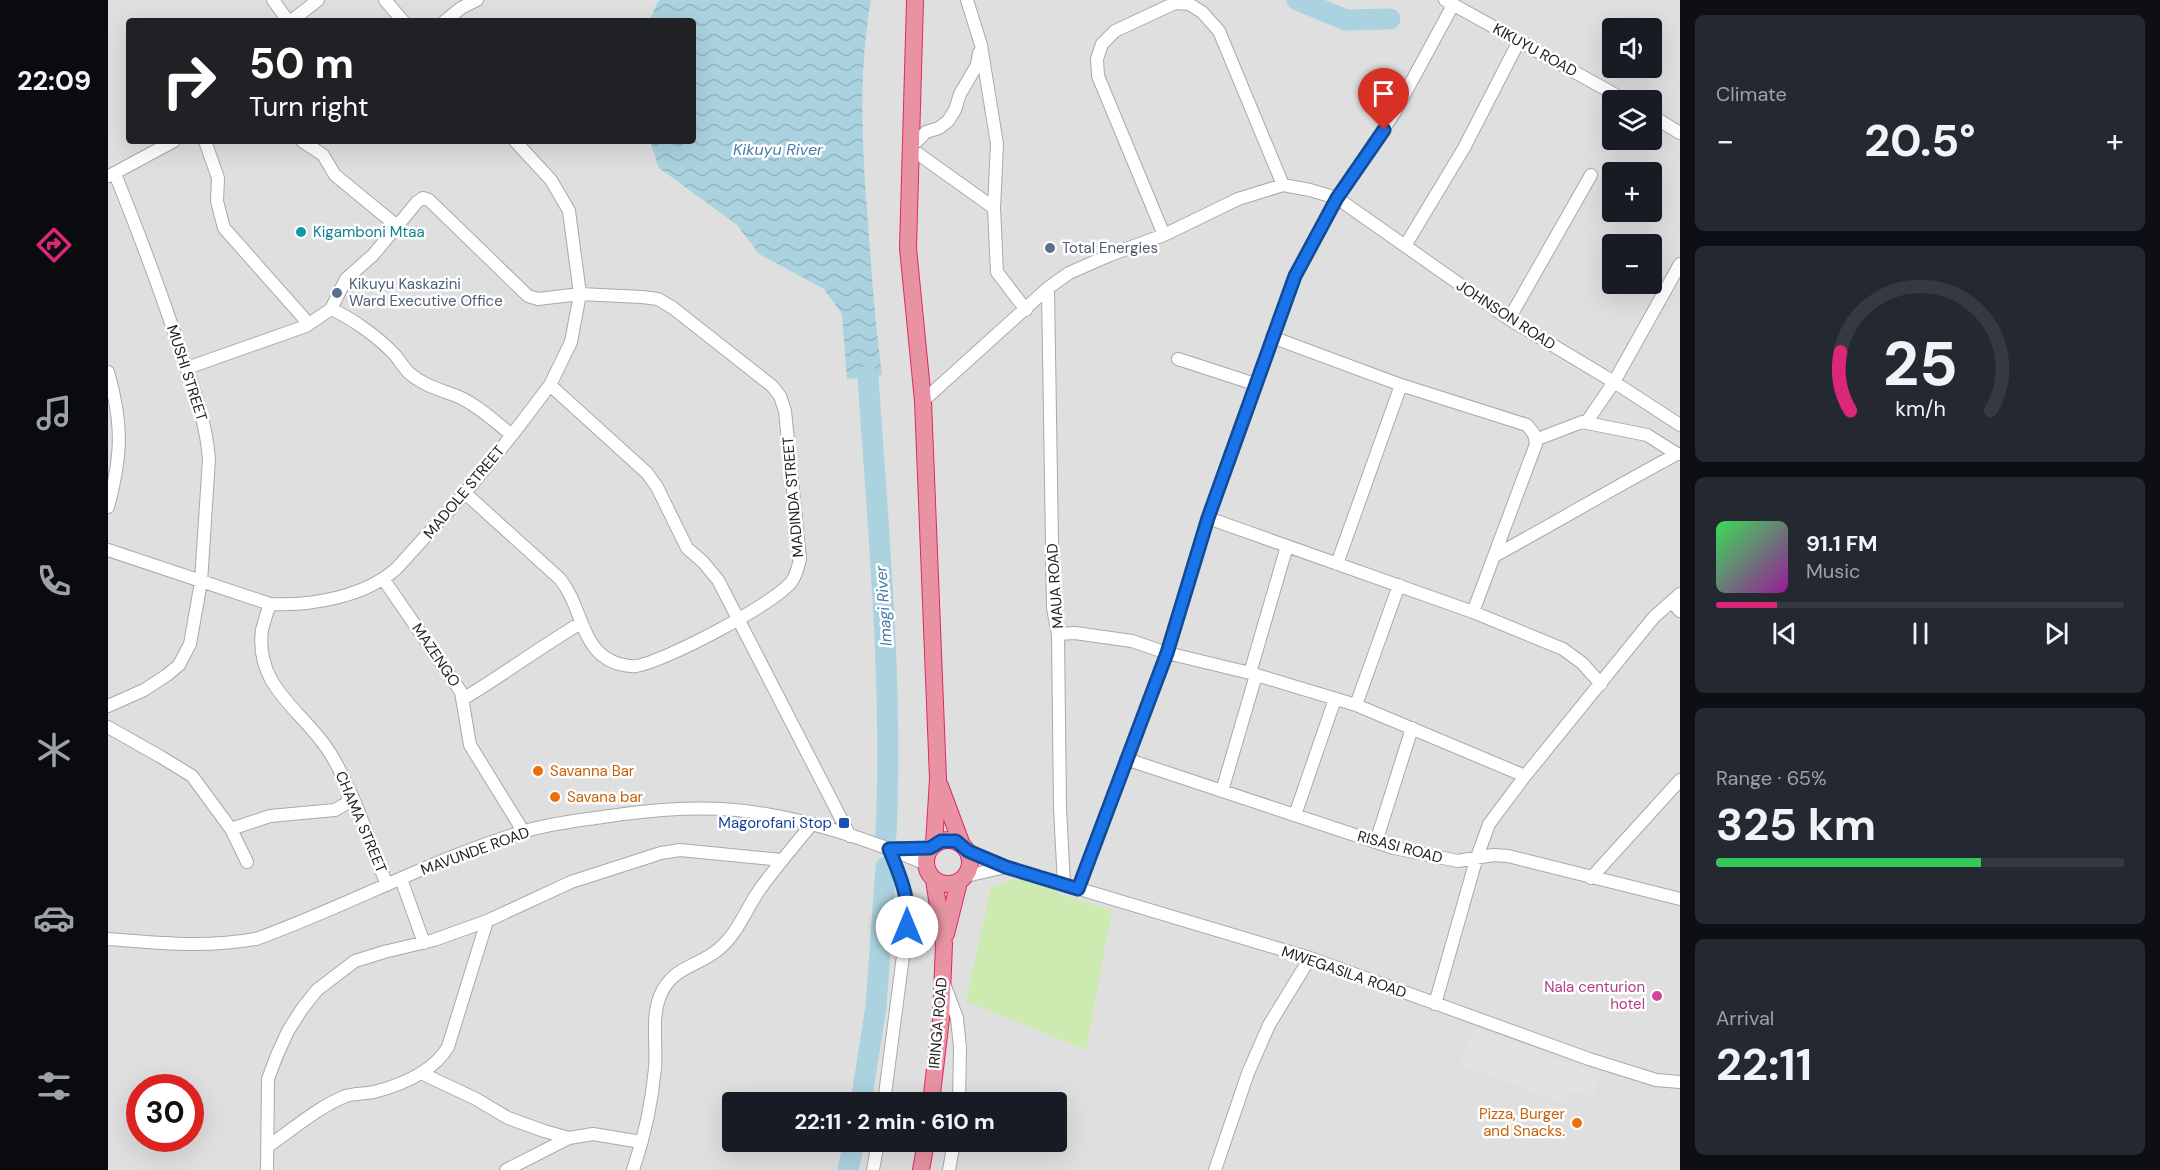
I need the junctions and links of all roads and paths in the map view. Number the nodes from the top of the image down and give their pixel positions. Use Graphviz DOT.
graph roads {
  1 [pos="273,0"];
  2 [pos="318,0"];
  3 [pos="385,0"];
  4 [pos="477,0"];
  5 [pos="915,0"];
  6 [pos="1449,2"];
  7 [pos="971,3"];
  8 [pos="287,18"];
  9 [pos="293,18"];
  10 [pos="400,18"];
  11 [pos="449,18"];
  12 [pos="1519,40"];
  13 [pos="981,45"];
  14 [pos="1607,90"];
  15 [pos="1662,122"];
  16 [pos="1680,133"];
  17 [pos="168,144"];
  18 [pos="206,144"];
  19 [pos="306,144"];
  20 [pos="518,144"];
  21 [pos="910,148"];
  22 [pos="111,175"];
  23 [pos="1591,175"];
  24 [pos="1283,185"];
  25 [pos="1337,198"];
  26 [pos="994,208"];
  27 [pos="397,226"];
  28 [pos="1164,235"];
  29 [pos="1405,246"];
  30 [pos="1680,264"];
  31 [pos="1048,288"];
  32 [pos="580,294"];
  33 [pos="331,309"];
  34 [pos="1026,310"];
  35 [pos="1509,320"];
  36 [pos="309,324"];
  37 [pos="1272,337"];
  38 [pos="1178,359"];
  39 [pos="187,368"];
  40 [pos="108,372"];
  41 [pos="1614,382"];
  42 [pos="1255,384"];
  43 [pos="550,385"];
  44 [pos="1401,386"];
  45 [pos="923,401"];
  46 [pos="1586,423"];
  47 [pos="1680,424"];
  48 [pos="512,435"];
  49 [pos="1535,440"];
  50 [pos="1678,454"];
  51 [pos="465,493"];
  52 [pos="108,507"];
  53 [pos="1208,518"];
  54 [pos="1287,546"];
  55 [pos="108,550"];
  56 [pos="1494,556"];
  57 [pos="1337,564"];
  58 [pos="384,580"];
  59 [pos="201,582"];
  60 [pos="1399,585"];
  61 [pos="1677,603"];
  62 [pos="270,604"];
  63 [pos="1473,612"];
  64 [pos="737,620"];
  65 [pos="581,623"];
  66 [pos="1058,634"];
  67 [pos="1167,653"];
  68 [pos="1253,674"];
  69 [pos="1601,684"];
  70 [pos="463,699"];
  71 [pos="1335,699"];
  72 [pos="1356,705"];
  73 [pos="108,706"];
  74 [pos="108,727"];
  75 [pos="1412,728"];
  76 [pos="1126,759"];
  77 [pos="1525,776"];
  78 [pos="938,779"];
  79 [pos="1680,780"];
  80 [pos="349,788"];
  81 [pos="1222,790"];
  82 [pos="1295,815"];
  83 [pos="811,825"];
  84 [pos="231,829"];
  85 [pos="523,831"];
  86 [pos="850,836"];
  87 [pos="1376,842"];
  88 [pos="932,846"];
  89 [pos="965,848"];
  90 [pos="889,849"];
  91 [pos="782,860"];
  92 [pos="1476,860"];
  93 [pos="247,862"];
  94 [pos="926,864"];
  95 [pos="1006,867"];
  96 [pos="1591,878"];
  97 [pos="402,879"];
  98 [pos="962,879"];
  99 [pos="934,880"];
  100 [pos="387,885"];
  101 [pos="1064,885"];
  102 [pos="1078,889"];
  103 [pos="1680,899"];
  104 [pos="487,921"];
  105 [pos="108,939"];
  106 [pos="424,943"];
  107 [pos="944,944"];
  108 [pos="1310,958"];
  109 [pos="942,977"];
  110 [pos="1435,1004"];
  111 [pos="422,1073"];
  112 [pos="1680,1082"];
  113 [pos="885,1092"];
  114 [pos="932,1092"];
  115 [pos="959,1092"];
  116 [pos="569,1138"];
  117 [pos="641,1142"];
  118 [pos="267,1147"];
  119 [pos="876,1152"];
  120 [pos="924,1152"];
  121 [pos="952,1152"];
  122 [pos="267,1170"];
  123 [pos="506,1170"];
  124 [pos="633,1170"];
  125 [pos="873,1170"];
  126 [pos="921,1170"];
  127 [pos="949,1170"];
  128 [pos="1215,1170"];
  1 -- 8 [label="street"];
  2 -- 9 [label="street"];
  3 -- 10 [label="street"];
  4 -- 11 [label="street"];
  5 -- 21 [label="highway"];
  6 -- 12 [label="street, KIKUYU ROAD"];
  6 -- 25 [label="street"];
  7 -- 13 [label="street"];
  12 -- 14 [label="street, KIKUYU ROAD"];
  12 -- 29 [label="street"];
  13 -- 21 [label="street"];
  13 -- 26 [label="street"];
  15 -- 16 [label="street"];
  17 -- 22 [label="street"];
  18 -- 36 [label="street"];
  19 -- 27 [label="street"];
  20 -- 32 [label="street, MADOLE STREET"];
  21 -- 26 [label="street"];
  21 -- 45 [label="highway"];
  22 -- 39 [label="street, MUSHI STREET"];
  23 -- 35 [label="street"];
  24 -- 25 [label="street"];
  24 -- 28 [label="street"];
  24 -- 28 [label="street"];
  25 -- 29 [label="street, JOHNSON ROAD"];
  25 -- 37 [label="street"];
  26 -- 34 [label="street"];
  27 -- 32 [label="street, MADINDA STREET"];
  27 -- 33 [label="street"];
  28 -- 31 [label="street"];
  29 -- 35 [label="street, JOHNSON ROAD"];
  30 -- 41 [label="street"];
  31 -- 34 [label="street"];
  31 -- 66 [label="street, MAUA ROAD"];
  32 -- 43 [label="street, MADOLE STREET"];
  32 -- 64 [label="street, MADINDA STREET"];
  33 -- 36 [label="street"];
  33 -- 48 [label="street"];
  34 -- 45 [label="street"];
  35 -- 41 [label="street, JOHNSON ROAD"];
  36 -- 39 [label="street"];
  37 -- 42 [label="street"];
  37 -- 44 [label="street"];
  38 -- 42 [label="street"];
  39 -- 59 [label="street, MUSHI STREET"];
  40 -- 52 [label="street"];
  41 -- 46 [label="street"];
  41 -- 47 [label="street, JOHNSON ROAD"];
  42 -- 53 [label="street"];
  43 -- 48 [label="street, MADOLE STREET"];
  43 -- 64 [label="street"];
  44 -- 49 [label="street"];
  44 -- 57 [label="street"];
  45 -- 78 [label="highway"];
  46 -- 49 [label="street"];
  46 -- 50 [label="street"];
  48 -- 51 [label="street, MADOLE STREET"];
  49 -- 56 [label="street"];
  50 -- 56 [label="street"];
  51 -- 58 [label="street, MADOLE STREET"];
  51 -- 65 [label="street, MADINDA STREET"];
  53 -- 54 [label="street"];
  53 -- 67 [label="street"];
  54 -- 57 [label="street"];
  54 -- 68 [label="street"];
  55 -- 59 [label="street, MADOLE STREET"];
  56 -- 63 [label="street"];
  57 -- 60 [label="street"];
  58 -- 62 [label="street, MADOLE STREET"];
  58 -- 70 [label="street, MAZENGO"];
  59 -- 62 [label="street, MADOLE STREET"];
  59 -- 73 [label="street, MUSHI STREET"];
  60 -- 63 [label="street"];
  60 -- 72 [label="street"];
  61 -- 69 [label="street"];
  62 -- 80 [label="street, CHAMA STREET"];
  63 -- 69 [label="street"];
  64 -- 65 [label="street, MADINDA STREET"];
  64 -- 86 [label="street"];
  65 -- 70 [label="street"];
  66 -- 67 [label="street"];
  66 -- 101 [label="street, MAUA ROAD"];
  67 -- 68 [label="street"];
  67 -- 76 [label="street"];
  68 -- 71 [label="street"];
  68 -- 81 [label="street"];
  69 -- 77 [label="street"];
  70 -- 85 [label="street, MAZENGO"];
  71 -- 72 [label="street"];
  71 -- 82 [label="street"];
  72 -- 75 [label="street"];
  74 -- 84 [label="street"];
  75 -- 77 [label="street"];
  75 -- 87 [label="street"];
  76 -- 81 [label="street, RISASI ROAD"];
  76 -- 102 [label="street"];
  77 -- 92 [label="street"];
  78 -- 88 [label="highway"];
  78 -- 89 [label="highway"];
  79 -- 96 [label="street"];
  80 -- 84 [label="street"];
  80 -- 100 [label="street, CHAMA STREET"];
  81 -- 82 [label="street, RISASI ROAD"];
  82 -- 87 [label="street, RISASI ROAD"];
  83 -- 85 [label="street, MAVUNDE ROAD"];
  83 -- 86 [label="street, MAVUNDE ROAD"];
  83 -- 91 [label="street"];
  84 -- 93 [label="street"];
  85 -- 97 [label="street, MAVUNDE ROAD"];
  86 -- 90 [label="street, MAVUNDE ROAD"];
  87 -- 92 [label="street, RISASI ROAD"];
  88 -- 89 [label="highway"];
  88 -- 90 [label="street"];
  88 -- 94 [label="highway"];
  89 -- 95 [label="street, MWEGASILA ROAD"];
  89 -- 98 [label="highway"];
  90 -- 94 [label="street, MAVUNDE ROAD"];
  90 -- 113 [label="street"];
  91 -- 104 [label="street"];
  91 -- 117 [label="street"];
  92 -- 96 [label="street, RISASI ROAD"];
  92 -- 110 [label="street"];
  94 -- 99 [label="highway"];
  95 -- 98 [label="street"];
  95 -- 101 [label="street, MWEGASILA ROAD"];
  96 -- 103 [label="street, RISASI ROAD"];
  97 -- 100 [label="street, MAVUNDE ROAD"];
  97 -- 106 [label="street"];
  98 -- 99 [label="highway"];
  98 -- 107 [label="highway"];
  99 -- 107 [label="highway"];
  100 -- 105 [label="street, MAVUNDE ROAD"];
  101 -- 102 [label="street, MWEGASILA ROAD"];
  102 -- 108 [label="street, MWEGASILA ROAD"];
  104 -- 106 [label="street"];
  104 -- 111 [label="street"];
  106 -- 118 [label="street"];
  107 -- 109 [label="highway, IRINGA ROAD"];
  108 -- 110 [label="street, MWEGASILA ROAD"];
  108 -- 128 [label="street"];
  109 -- 114 [label="highway, IRINGA ROAD"];
  109 -- 115 [label="street"];
  110 -- 112 [label="street, MWEGASILA ROAD"];
  111 -- 116 [label="street"];
  111 -- 118 [label="street"];
  116 -- 117 [label="street"];
  116 -- 123 [label="street"];
  117 -- 124 [label="street"];
  118 -- 122 [label="street"];
  119 -- 125 [label="street"];
  120 -- 126 [label="highway"];
  121 -- 127 [label="street"];
}
